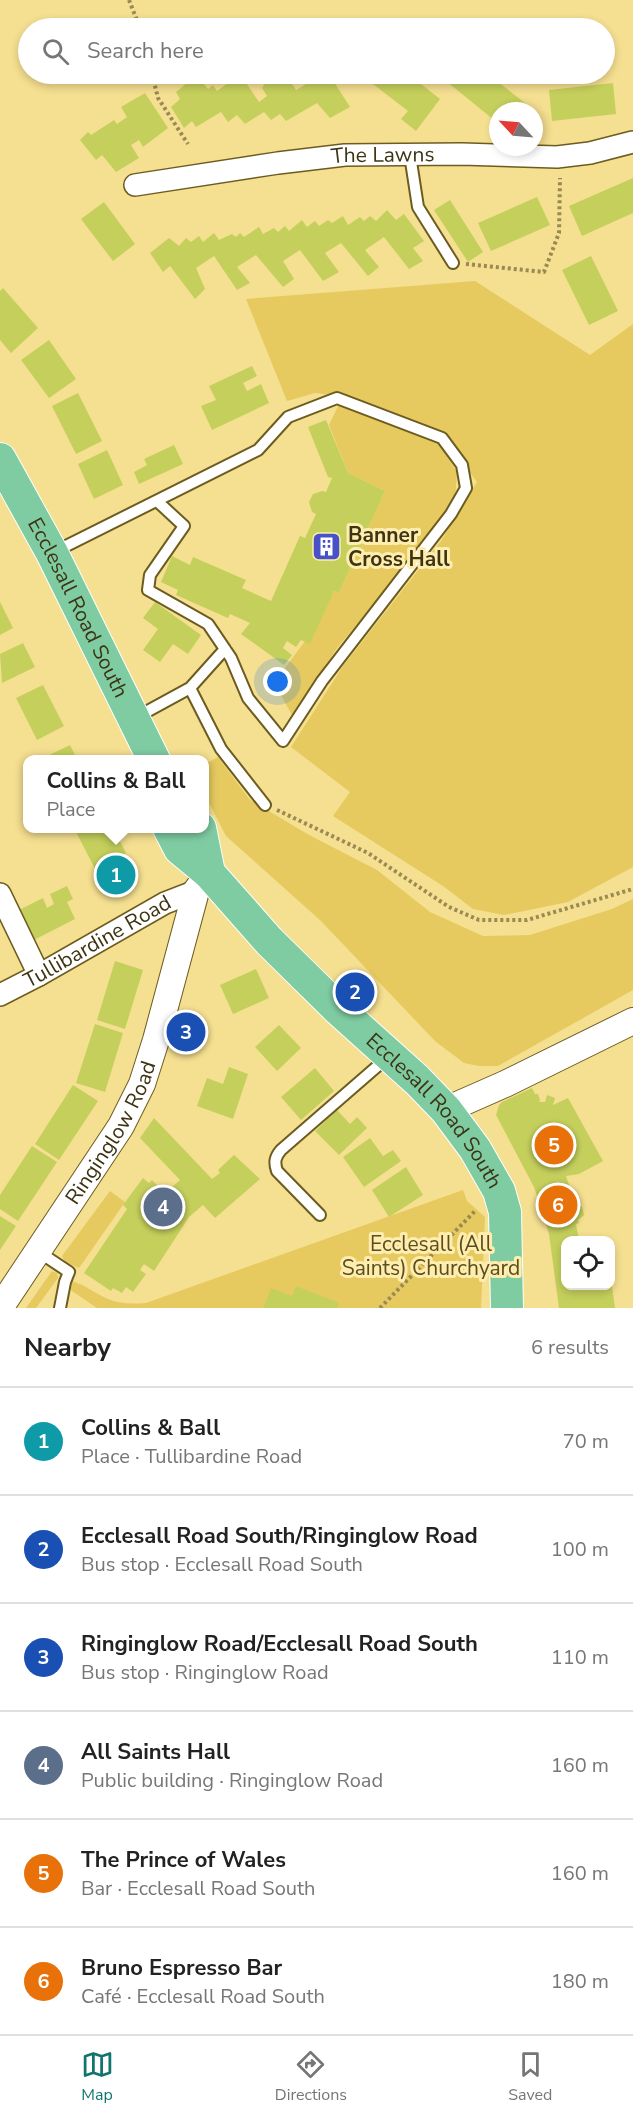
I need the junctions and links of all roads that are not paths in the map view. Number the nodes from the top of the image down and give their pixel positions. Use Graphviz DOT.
graph roads {
  1 [pos="633,142"];
  2 [pos="410,155"];
  3 [pos="135,185"];
  4 [pos="453,262"];
  5 [pos="0,459"];
  6 [pos="157,501"];
  7 [pos="52,553"];
  8 [pos="225,649"];
  9 [pos="190,688"];
  10 [pos="134,719"];
  11 [pos="151,755"];
  12 [pos="266,805"];
  13 [pos="172,833"];
  14 [pos="200,833"];
  15 [pos="202,882"];
  16 [pos="0,894"];
  17 [pos="39,975"];
  18 [pos="0,994"];
  19 [pos="632,1025"];
  20 [pos="390,1055"];
  21 [pos="446,1110"];
  22 [pos="320,1215"];
  23 [pos="39,1251"];
  24 [pos="0,1308"];
  25 [pos="60,1308"];
  26 [pos="507,1308"];
  1 -- 2 [label="street, The Lawns"];
  2 -- 3 [label="street, The Lawns"];
  2 -- 4 [label="lane"];
  5 -- 7 [label="main road, Ecclesall Road South"];
  6 -- 7 [label="lane"];
  6 -- 8 [label="lane"];
  6 -- 8 [label="lane"];
  7 -- 10 [label="main road, Ecclesall Road South"];
  8 -- 9 [label="lane"];
  9 -- 10 [label="lane"];
  9 -- 12 [label="lane"];
  10 -- 11 [label="main road, Ecclesall Road South"];
  13 -- 15 [label="main road, Ecclesall Road South"];
  14 -- 15 [label="main road"];
  15 -- 17 [label="street, Tullibardine Road"];
  15 -- 20 [label="main road, Ecclesall Road South"];
  15 -- 23 [label="street, Ringinglow Road"];
  16 -- 17 [label="street"];
  17 -- 18 [label="street, Tullibardine Road"];
  19 -- 21 [label="street"];
  20 -- 21 [label="main road, Ecclesall Road South"];
  20 -- 22 [label="lane"];
  21 -- 26 [label="main road, Ecclesall Road South"];
  23 -- 24 [label="street, Ringinglow Road"];
  23 -- 25 [label="lane"];
}
